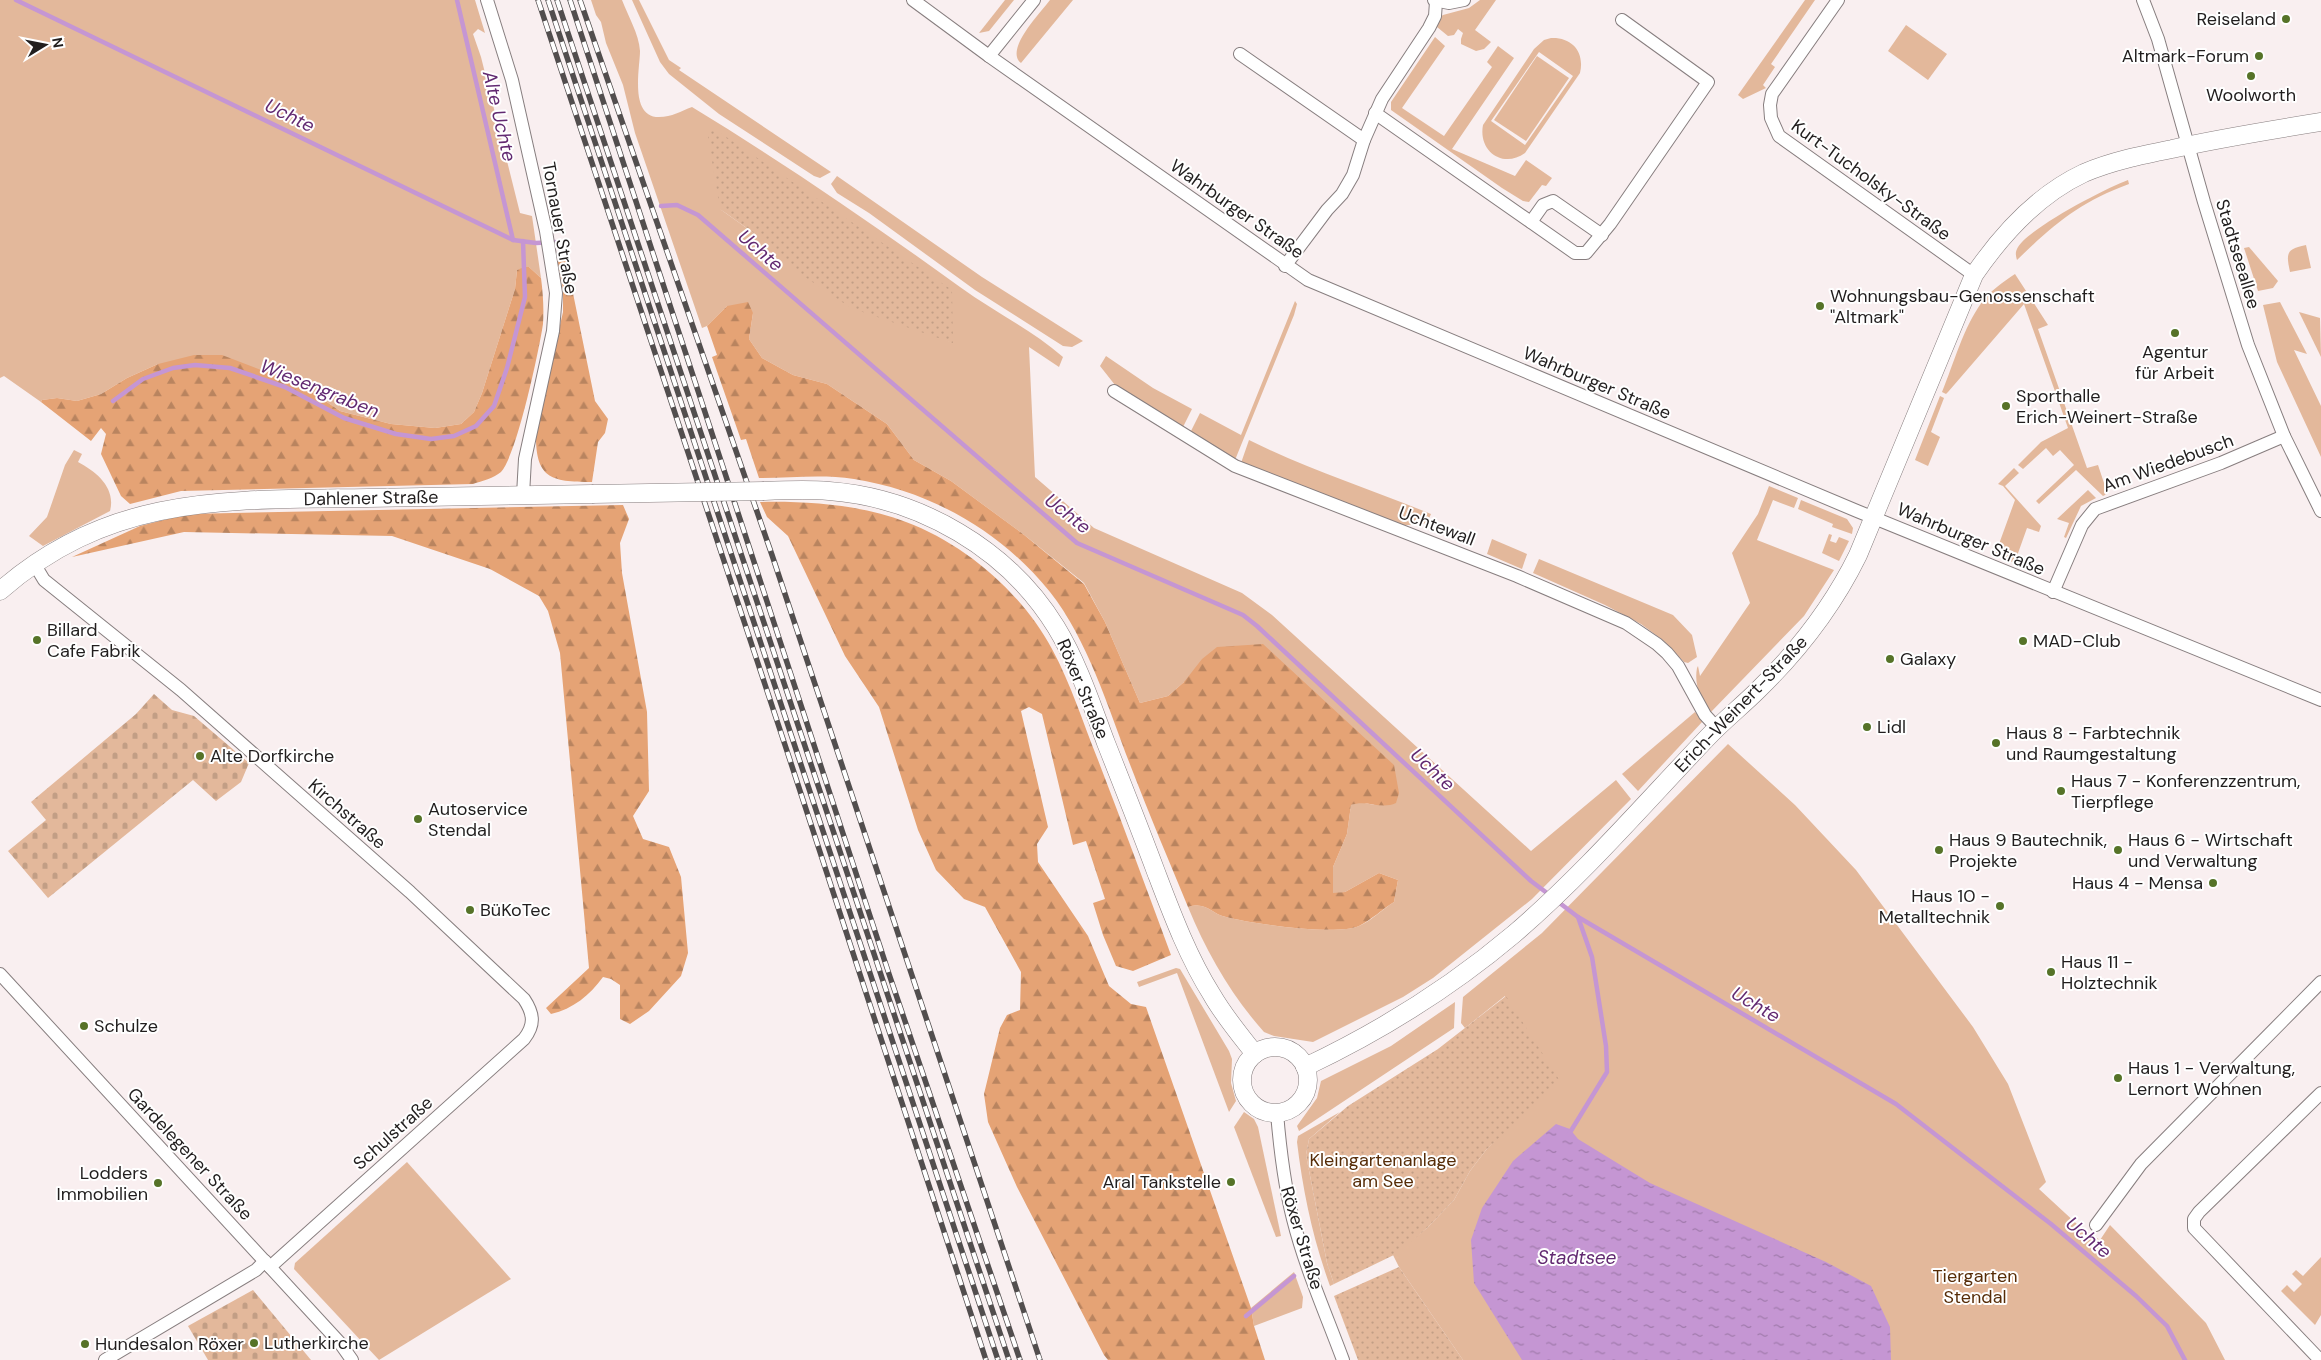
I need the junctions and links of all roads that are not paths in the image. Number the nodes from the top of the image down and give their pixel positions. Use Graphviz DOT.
graph roads {
  1 [pos="487,0"];
  2 [pos="913,0"];
  3 [pos="1034,0"];
  4 [pos="1464,0"];
  5 [pos="1838,0"];
  6 [pos="2143,0"];
  7 [pos="1435,1"];
  8 [pos="1622,20"];
  9 [pos="1240,54"];
  10 [pos="989,56"];
  11 [pos="1375,113"];
  12 [pos="2321,122"];
  13 [pos="1364,140"];
  14 [pos="2187,145"];
  15 [pos="1531,222"];
  16 [pos="1602,235"];
  17 [pos="1285,266"];
  18 [pos="1974,275"];
  19 [pos="1114,390"];
  20 [pos="2284,436"];
  21 [pos="764,490"];
  22 [pos="523,495"];
  23 [pos="2321,511"];
  24 [pos="1874,518"];
  25 [pos="35,565"];
  26 [pos="0,591"];
  27 [pos="2053,592"];
  28 [pos="2321,700"];
  29 [pos="1717,728"];
  30 [pos="0,974"];
  31 [pos="2320,986"];
  32 [pos="533,1020"];
  33 [pos="1255,1054"];
  34 [pos="1305,1067"];
  35 [pos="2321,1093"];
  36 [pos="1277,1113"];
  37 [pos="2096,1225"];
  38 [pos="268,1264"];
  39 [pos="105,1360"];
  40 [pos="352,1360"];
  41 [pos="1343,1360"];
  42 [pos="2320,1360"];
  1 -- 22 [label="street, Tornauer Straße"];
  2 -- 10 [label="street, Wahrburger Straße"];
  3 -- 10 [label="street"];
  4 -- 7 [label="street"];
  5 -- 18 [label="street, Kurt-Tucholsky-Straße"];
  6 -- 14 [label="street, Stadtseeallee"];
  7 -- 11 [label="street"];
  8 -- 16 [label="street"];
  9 -- 13 [label="street"];
  10 -- 17 [label="street, Wahrburger Straße"];
  11 -- 13 [label="street"];
  11 -- 15 [label="street"];
  12 -- 14 [label="street, Erich-Weinert-Straße"];
  13 -- 17 [label="street"];
  14 -- 18 [label="street, Erich-Weinert-Straße"];
  14 -- 20 [label="street, Stadtseeallee"];
  15 -- 16 [label="street"];
  15 -- 16 [label="street"];
  17 -- 24 [label="street, Wahrburger Straße"];
  18 -- 24 [label="street, Erich-Weinert-Straße"];
  19 -- 29 [label="street, Uchtewall"];
  20 -- 23 [label="street, Stadtseeallee"];
  20 -- 27 [label="street, Am Wiedebusch"];
  21 -- 22 [label="street, Dahlener Straße, bridge"];
  21 -- 33 [label="street, Röxer Straße"];
  22 -- 25 [label="street, Dahlener Straße"];
  24 -- 27 [label="street, Wahrburger Straße"];
  24 -- 29 [label="street, Erich-Weinert-Straße"];
  25 -- 26 [label="street, Dahlener Straße"];
  25 -- 32 [label="street, Kirchstraße"];
  27 -- 28 [label="street, Wahrburger Straße"];
  29 -- 34 [label="street, Erich-Weinert-Straße"];
  30 -- 38 [label="street, Gardelegener Straße"];
  31 -- 37 [label="street"];
  32 -- 38 [label="street, Schulstraße"];
  33 -- 34 [label="street"];
  33 -- 36 [label="street"];
  34 -- 36 [label="street"];
  35 -- 42 [label="street"];
  36 -- 41 [label="street, Röxer Straße"];
  38 -- 39 [label="street, Schulstraße"];
  38 -- 40 [label="street, Gardelegener Straße"];
}
